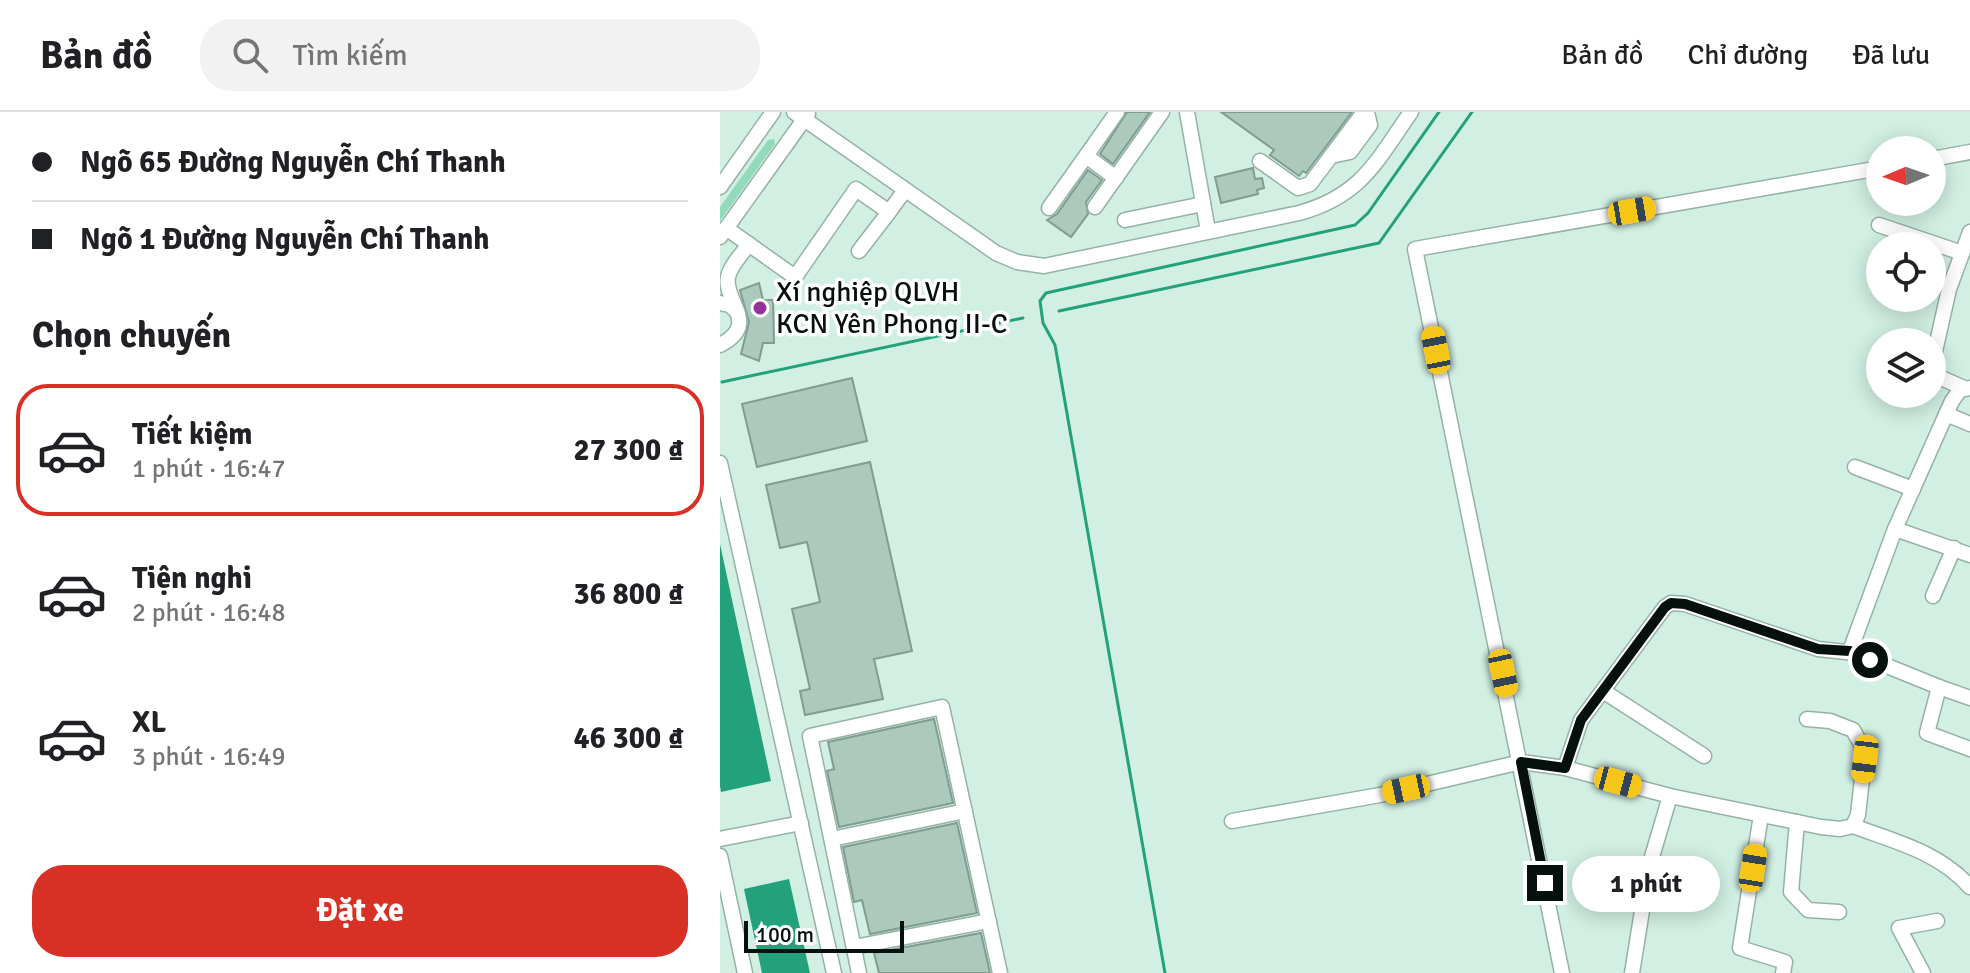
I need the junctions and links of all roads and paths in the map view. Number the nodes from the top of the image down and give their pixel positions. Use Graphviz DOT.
graph roads {
  1 [pos="773,112"];
  2 [pos="1117,112"];
  3 [pos="1162,112"];
  4 [pos="1187,112"];
  5 [pos="1365,112"];
  6 [pos="1411,112"];
  7 [pos="803,114"];
  8 [pos="1970,152"];
  9 [pos="1086,156"];
  10 [pos="1946,156"];
  11 [pos="1260,161"];
  12 [pos="1866,170"];
  13 [pos="1116,178"];
  14 [pos="720,187"];
  15 [pos="905,190"];
  16 [pos="1203,204"];
  17 [pos="1095,207"];
  18 [pos="1049,208"];
  19 [pos="889,212"];
  20 [pos="1125,220"];
  21 [pos="1879,225"];
  22 [pos="1208,231"];
  23 [pos="1970,232"];
  24 [pos="723,233"];
  25 [pos="749,244"];
  26 [pos="859,251"];
  27 [pos="1962,253"];
  28 [pos="720,303"];
  29 [pos="737,312"];
  30 [pos="1940,328"];
  31 [pos="720,345"];
  32 [pos="1946,380"];
  33 [pos="1967,388"];
  34 [pos="1946,414"];
  35 [pos="1970,424"];
  36 [pos="720,463"];
  37 [pos="1855,467"];
  38 [pos="1913,489"];
  39 [pos="1895,529"];
  40 [pos="1954,548"];
  41 [pos="1970,555"];
  42 [pos="1933,596"];
  43 [pos="1850,651"];
  44 [pos="1939,687"];
  45 [pos="1603,691"];
  46 [pos="1970,698"];
  47 [pos="1807,719"];
  48 [pos="1970,749"];
  49 [pos="1704,756"];
  50 [pos="1515,764"];
  51 [pos="1565,768"];
  52 [pos="1670,796"];
  53 [pos="965,811"];
  54 [pos="1761,815"];
  55 [pos="1232,821"];
  56 [pos="1797,822"];
  57 [pos="801,823"];
  58 [pos="1853,826"];
  59 [pos="720,839"];
  60 [pos="832,839"];
  61 [pos="720,856"];
  62 [pos="1968,880"];
  63 [pos="1839,912"];
  64 [pos="989,921"];
  65 [pos="1937,921"];
  66 [pos="855,952"];
  67 [pos="833,968"];
  68 [pos="745,973"];
  69 [pos="859,973"];
  70 [pos="1000,973"];
  71 [pos="1562,973"];
  72 [pos="1632,973"];
  73 [pos="1783,973"];
  74 [pos="1923,973"];
  1 -- 14 [label="street"];
  2 -- 9 [label="street"];
  3 -- 13 [label="street"];
  4 -- 16 [label="street"];
  5 -- 11 [label="street"];
  6 -- 22 [label="street"];
  7 -- 15 [label="street"];
  7 -- 24 [label="street"];
  8 -- 10 [label="street"];
  9 -- 13 [label="street"];
  9 -- 18 [label="street"];
  12 -- 50 [label="street"];
  13 -- 17 [label="street"];
  15 -- 19 [label="street"];
  15 -- 22 [label="street"];
  16 -- 20 [label="street"];
  16 -- 22 [label="street"];
  19 -- 25 [label="street"];
  19 -- 26 [label="street"];
  21 -- 27 [label="street"];
  23 -- 27 [label="street"];
  24 -- 25 [label="street"];
  25 -- 29 [label="street"];
  27 -- 30 [label="street"];
  28 -- 29 [label="street"];
  29 -- 31 [label="street"];
  32 -- 33 [label="street"];
  33 -- 34 [label="street"];
  34 -- 35 [label="street"];
  34 -- 38 [label="street"];
  36 -- 57 [label="street"];
  37 -- 38 [label="street"];
  38 -- 39 [label="street"];
  39 -- 40 [label="street"];
  39 -- 43 [label="street"];
  40 -- 41 [label="street"];
  40 -- 42 [label="street"];
  43 -- 44 [label="street"];
  43 -- 45 [label="street"];
  44 -- 46 [label="street"];
  44 -- 48 [label="street"];
  45 -- 49 [label="street"];
  45 -- 51 [label="street"];
  47 -- 58 [label="street"];
  50 -- 51 [label="street"];
  50 -- 55 [label="street"];
  50 -- 71 [label="street"];
  51 -- 52 [label="street"];
  52 -- 54 [label="street"];
  52 -- 72 [label="street"];
  53 -- 60 [label="street"];
  53 -- 60 [label="street"];
  53 -- 64 [label="street"];
  54 -- 56 [label="street"];
  54 -- 73 [label="street"];
  56 -- 58 [label="street"];
  56 -- 63 [label="street"];
  57 -- 59 [label="street"];
  57 -- 67 [label="street"];
  58 -- 62 [label="street"];
  60 -- 66 [label="street"];
  61 -- 68 [label="street"];
  64 -- 66 [label="street"];
  64 -- 70 [label="street"];
  65 -- 74 [label="street"];
  66 -- 67 [label="street"];
  66 -- 69 [label="street"];
}
